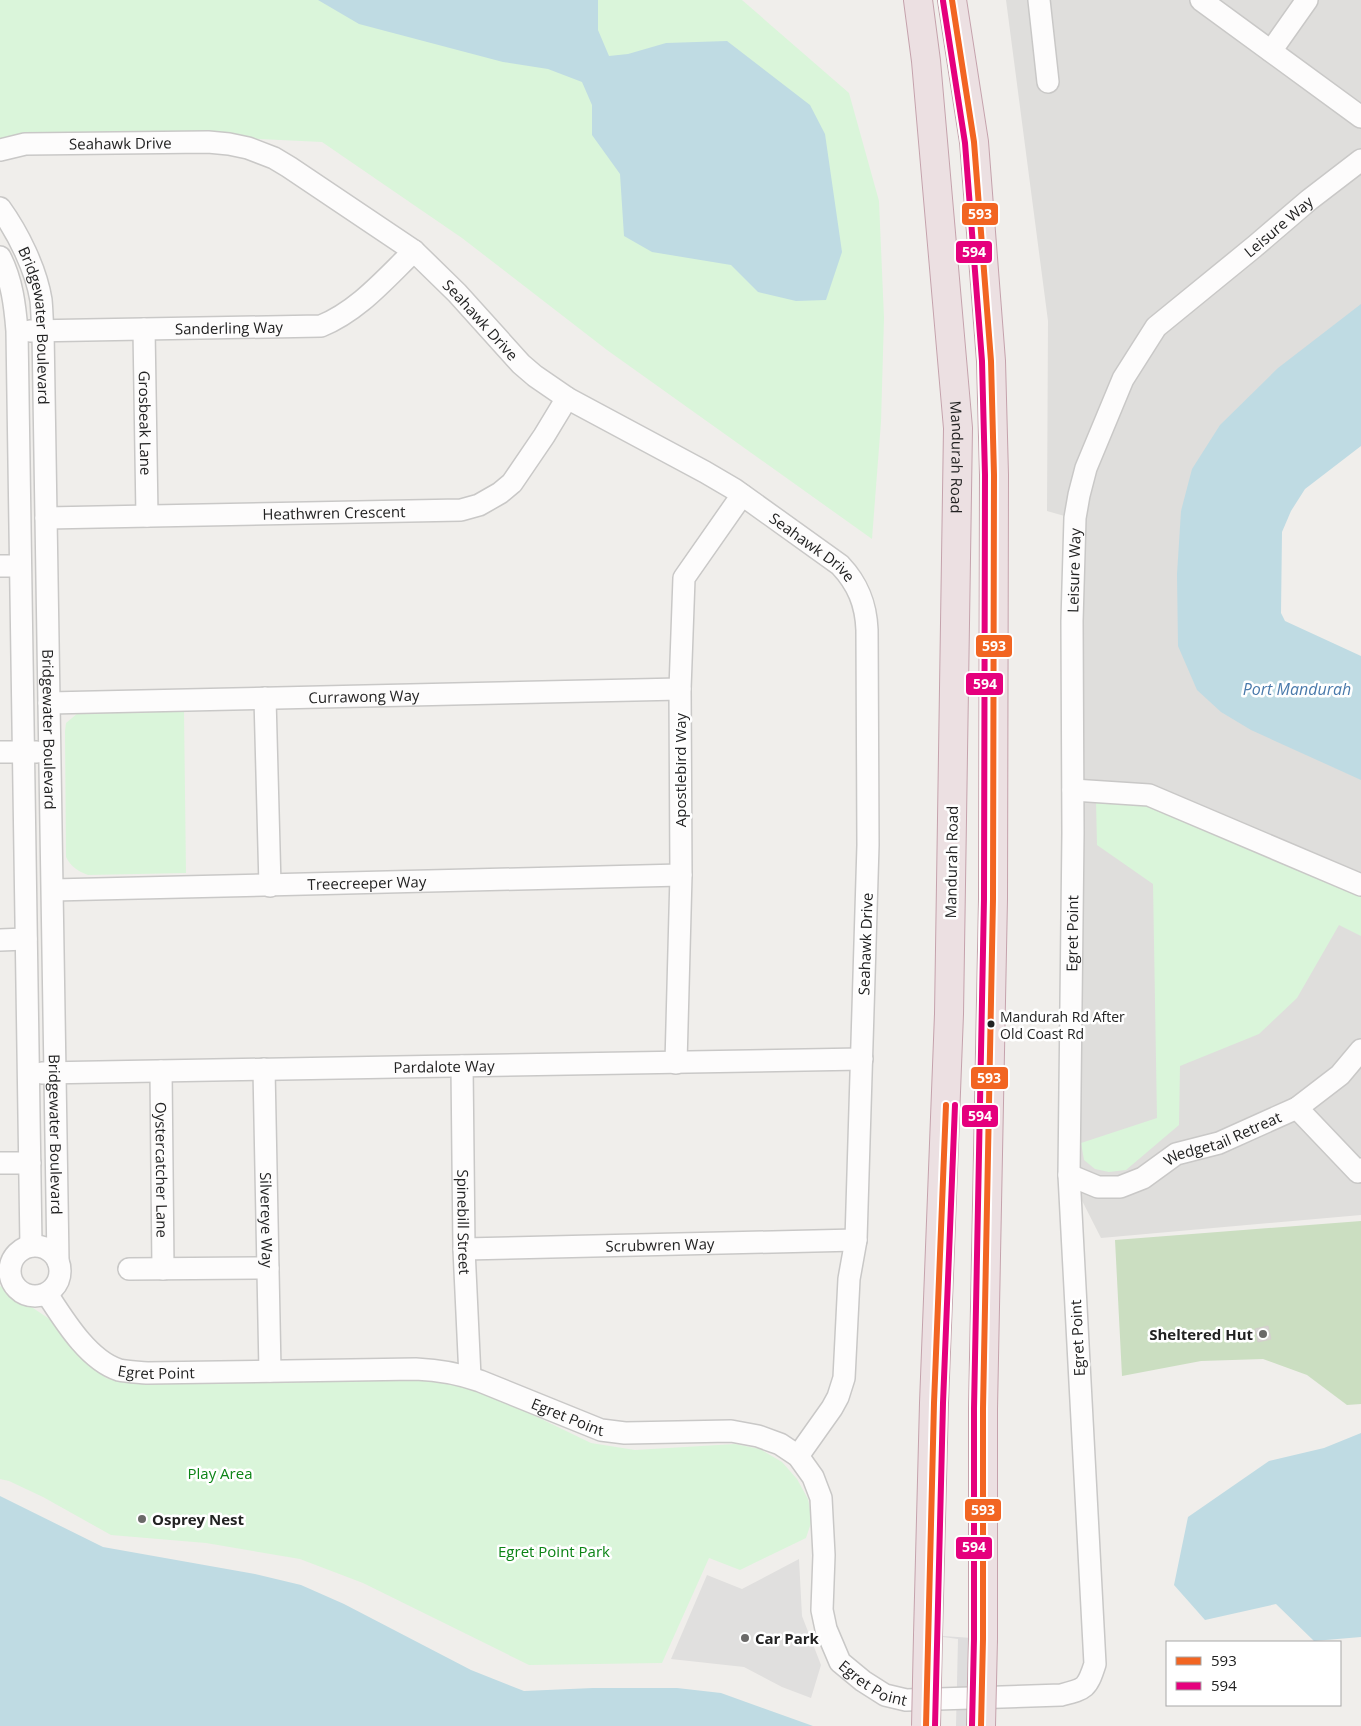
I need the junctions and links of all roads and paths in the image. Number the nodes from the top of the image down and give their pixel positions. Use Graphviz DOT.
graph roads {
  1 [pos="918,0"];
  2 [pos="952,0"];
  3 [pos="1039,0"];
  4 [pos="1201,0"];
  5 [pos="1307,0"];
  6 [pos="1271,51"];
  7 [pos="1048,82"];
  8 [pos="1361,117"];
  9 [pos="0,150"];
  10 [pos="1361,160"];
  11 [pos="0,208"];
  12 [pos="414,251"];
  13 [pos="0,257"];
  14 [pos="4,278"];
  15 [pos="144,329"];
  16 [pos="17,331"];
  17 [pos="44,331"];
  18 [pos="9,381"];
  19 [pos="567,398"];
  20 [pos="742,495"];
  21 [pos="148,516"];
  22 [pos="46,518"];
  23 [pos="10,566"];
  24 [pos="680,689"];
  25 [pos="265,698"];
  26 [pos="49,704"];
  27 [pos="0,752"];
  28 [pos="24,752"];
  29 [pos="50,752"];
  30 [pos="1073,790"];
  31 [pos="681,875"];
  32 [pos="1361,885"];
  33 [pos="270,886"];
  34 [pos="53,890"];
  35 [pos="26,939"];
  36 [pos="0,940"];
  37 [pos="1361,1050"];
  38 [pos="862,1060"];
  39 [pos="676,1063"];
  40 [pos="462,1066"];
  41 [pos="264,1069"];
  42 [pos="161,1071"];
  43 [pos="55,1073"];
  44 [pos="28,1074"];
  45 [pos="1297,1108"];
  46 [pos="0,1163"];
  47 [pos="30,1163"];
  48 [pos="1360,1172"];
  49 [pos="1069,1175"];
  50 [pos="856,1240"];
  51 [pos="31,1246"];
  52 [pos="464,1249"];
  53 [pos="58,1261"];
  54 [pos="268,1268"];
  55 [pos="5,1269"];
  56 [pos="129,1269"];
  57 [pos="163,1269"];
  58 [pos="47,1294"];
  59 [pos="270,1371"];
  60 [pos="470,1377"];
  61 [pos="798,1456"];
  62 [pos="926,1726"];
  63 [pos="981,1726"];
  1 -- 62 [label="highway, Mandurah Road, bridge"];
  2 -- 63 [label="highway, bridge"];
  3 -- 7 [label="street"];
  4 -- 6 [label="street"];
  5 -- 6 [label="street"];
  6 -- 8 [label="street"];
  9 -- 12 [label="street, Seahawk Drive"];
  10 -- 30 [label="street, Leisure Way"];
  11 -- 17 [label="street, Bridgewater Boulevard"];
  12 -- 15 [label="street, Sanderling Way"];
  12 -- 19 [label="street, Seahawk Drive"];
  13 -- 14 [label="street, Bridgewater Boulevard"];
  14 -- 16 [label="street, Bridgewater Boulevard"];
  15 -- 17 [label="street, Sanderling Way"];
  15 -- 21 [label="street, Grosbeak Lane"];
  16 -- 17 [label="street, Sanderling Way"];
  16 -- 18 [label="street, Bridgewater Boulevard"];
  17 -- 22 [label="street, Bridgewater Boulevard"];
  18 -- 23 [label="street, Bridgewater Boulevard"];
  19 -- 20 [label="street, Seahawk Drive"];
  19 -- 21 [label="street, Heathwren Crescent"];
  20 -- 24 [label="street, Apostlebird Way"];
  20 -- 38 [label="street, Seahawk Drive"];
  21 -- 22 [label="street, Heathwren Crescent"];
  22 -- 26 [label="street, Bridgewater Boulevard"];
  23 -- 28 [label="street, Bridgewater Boulevard"];
  24 -- 25 [label="street, Currawong Way"];
  24 -- 31 [label="street, Apostlebird Way"];
  25 -- 26 [label="street, Currawong Way"];
  25 -- 33 [label="street"];
  26 -- 29 [label="street, Bridgewater Boulevard"];
  27 -- 28 [label="street"];
  28 -- 29 [label="street"];
  28 -- 35 [label="street, Bridgewater Boulevard"];
  29 -- 34 [label="street, Bridgewater Boulevard"];
  30 -- 32 [label="street"];
  30 -- 49 [label="street, Egret Point"];
  31 -- 33 [label="street, Treecreeper Way"];
  31 -- 39 [label="street, Apostlebird Way"];
  33 -- 34 [label="street, Treecreeper Way"];
  34 -- 43 [label="street, Bridgewater Boulevard"];
  35 -- 36 [label="street"];
  35 -- 44 [label="street, Bridgewater Boulevard"];
  37 -- 45 [label="street, Wedgetail Retreat"];
  38 -- 39 [label="street, Pardalote Way"];
  38 -- 50 [label="street, Seahawk Drive"];
  39 -- 40 [label="street, Pardalote Way"];
  40 -- 41 [label="street, Pardalote Way"];
  40 -- 52 [label="street, Spinebill Street"];
  41 -- 42 [label="street, Pardalote Way"];
  41 -- 54 [label="street, Silvereye Way"];
  42 -- 43 [label="street, Pardalote Way"];
  42 -- 57 [label="street, Oystercatcher Lane"];
  43 -- 44 [label="street, Pardalote Way"];
  43 -- 53 [label="street, Bridgewater Boulevard"];
  44 -- 47 [label="street, Bridgewater Boulevard"];
  45 -- 48 [label="street"];
  45 -- 49 [label="street, Wedgetail Retreat"];
  46 -- 47 [label="street"];
  47 -- 51 [label="street, Bridgewater Boulevard"];
  49 -- 61 [label="street, Egret Point"];
  50 -- 52 [label="street, Scrubwren Way"];
  50 -- 61 [label="street, Seahawk Drive"];
  51 -- 53 [label="street"];
  51 -- 55 [label="street"];
  52 -- 60 [label="street, Spinebill Street"];
  53 -- 58 [label="street"];
  54 -- 57 [label="street"];
  54 -- 59 [label="street, Silvereye Way"];
  55 -- 58 [label="street"];
  56 -- 57 [label="street"];
  58 -- 59 [label="street, Egret Point"];
  59 -- 60 [label="street, Egret Point"];
  60 -- 61 [label="street, Egret Point"];
}
